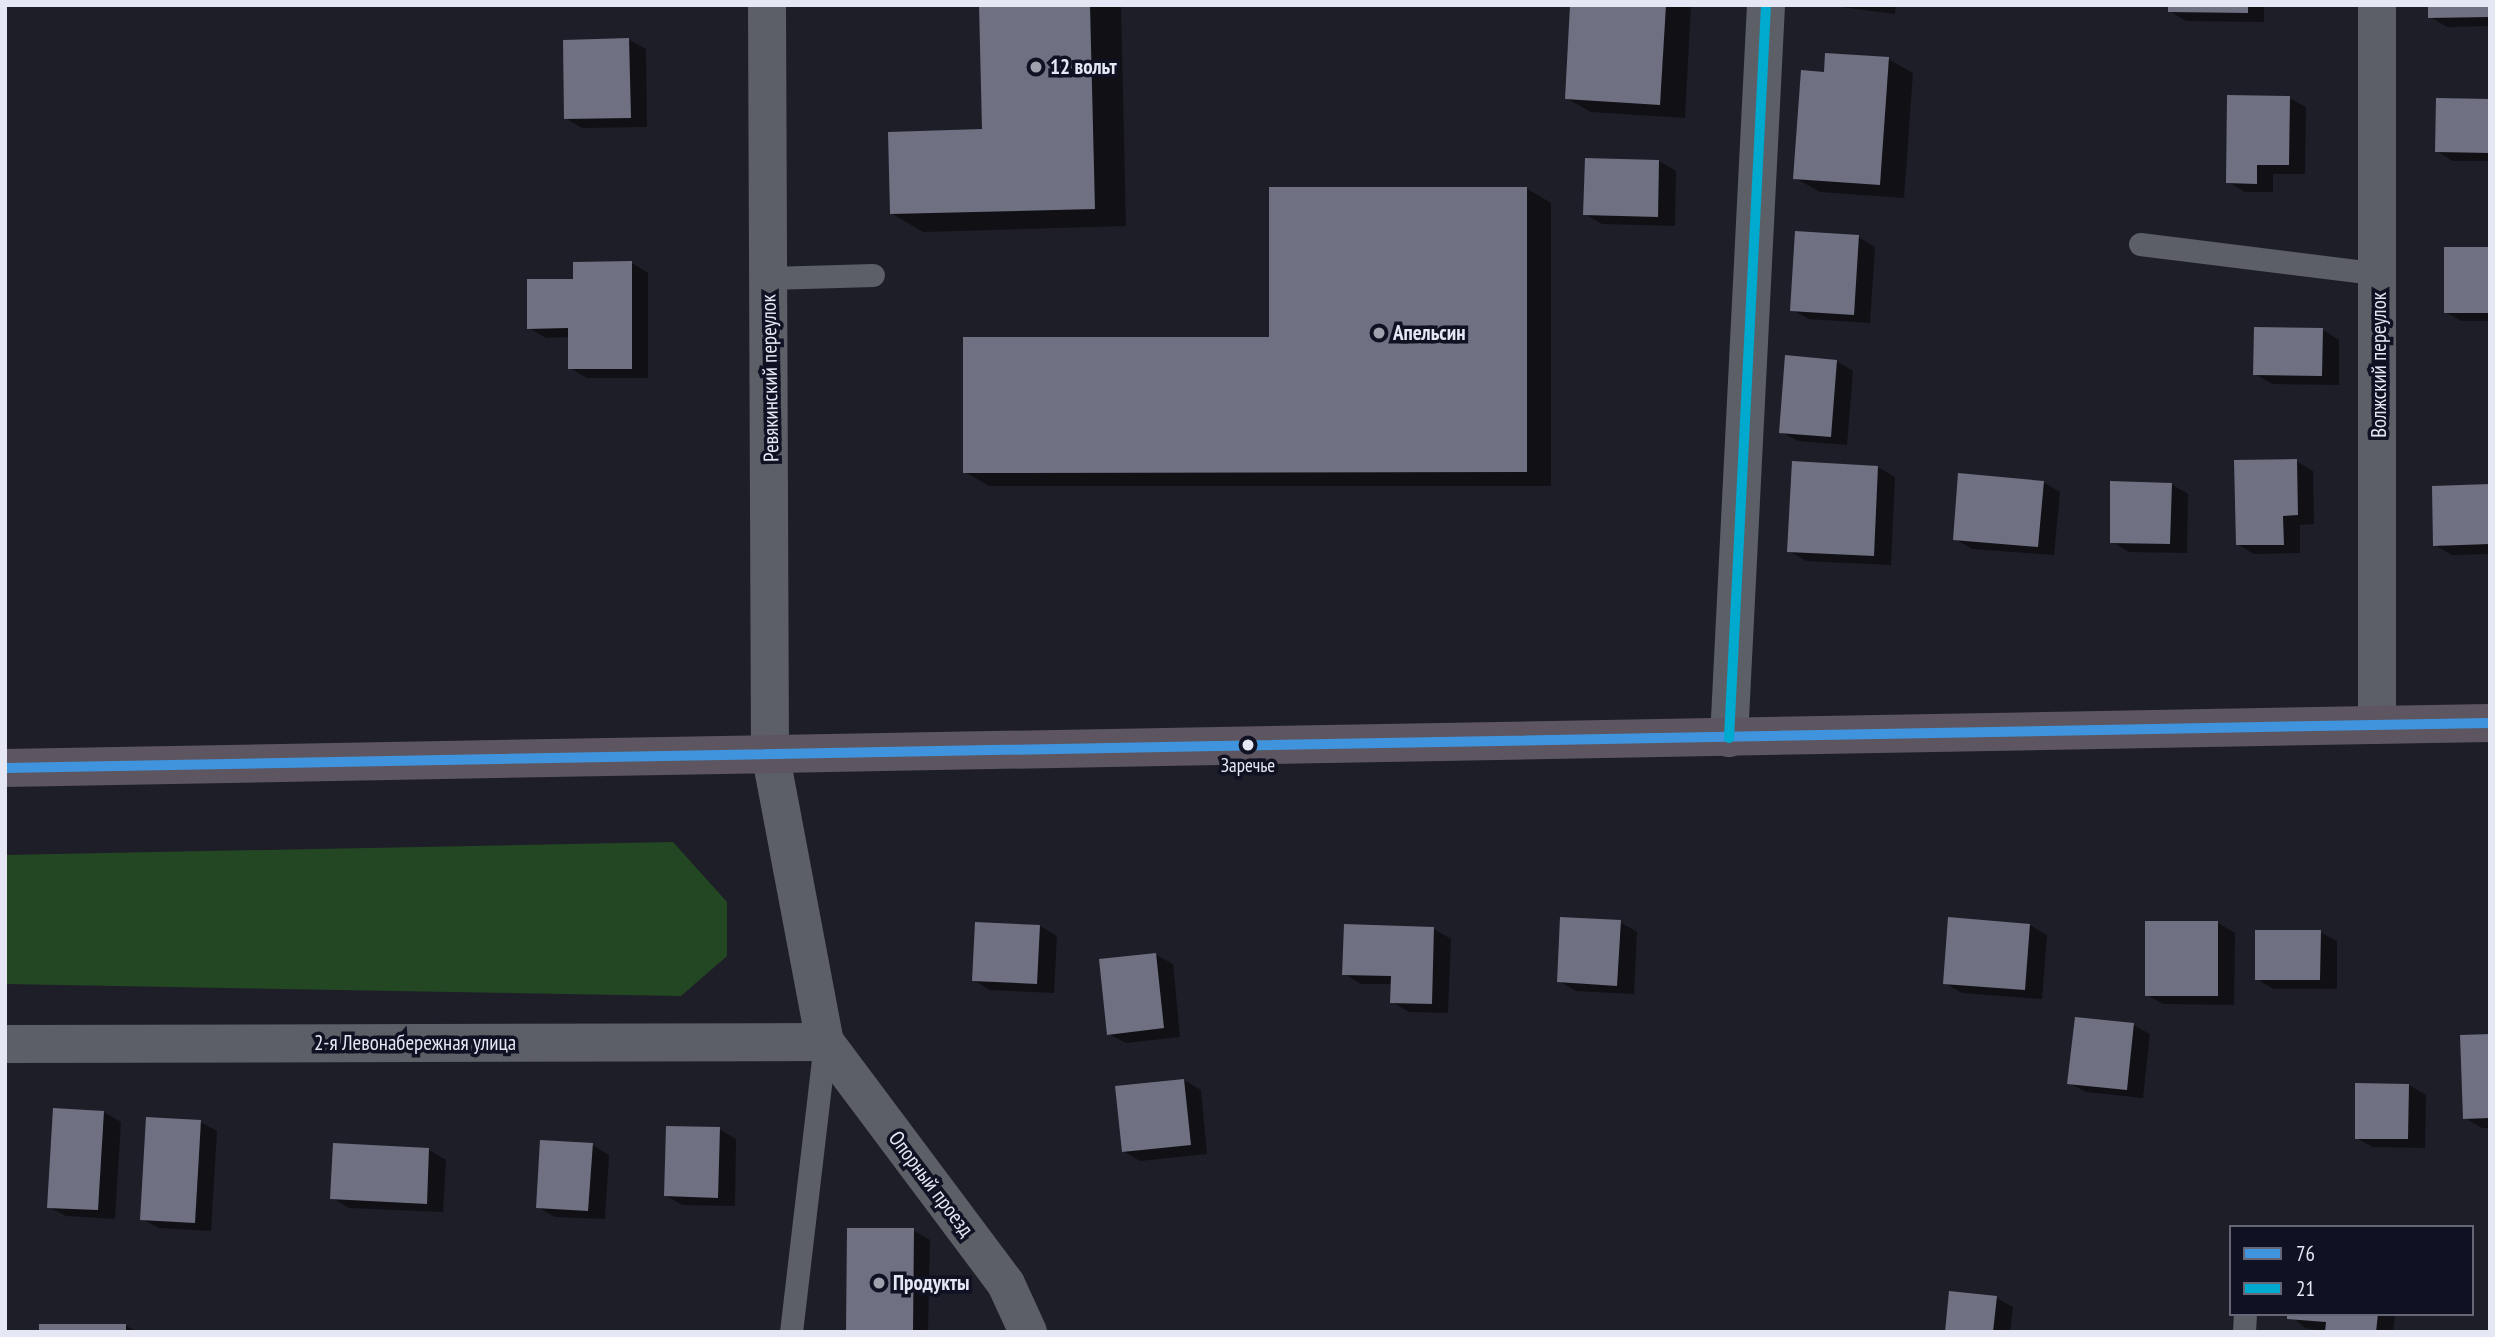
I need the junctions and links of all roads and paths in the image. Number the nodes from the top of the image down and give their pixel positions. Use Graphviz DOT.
graph roads {
  1 [pos="767,5"];
  2 [pos="1766,5"];
  3 [pos="2376,5"];
  4 [pos="2140,244"];
  5 [pos="2380,274"];
  6 [pos="873,275"];
  7 [pos="769,278"];
  8 [pos="2490,723"];
  9 [pos="2377,725"];
  10 [pos="1728,738"];
  11 [pos="771,752"];
  12 [pos="5,768"];
  13 [pos="825,1041"];
  14 [pos="5,1044"];
  15 [pos="791,1332"];
  16 [pos="1028,1332"];
  1 -- 7 [label="street, Ревякинский переулок"];
  2 -- 10 [label="street"];
  3 -- 5 [label="street, Волжский переулок"];
  4 -- 5 [label="lane"];
  5 -- 9 [label="street, Волжский переулок"];
  6 -- 7 [label="lane"];
  7 -- 11 [label="street, Ревякинский переулок"];
  8 -- 9 [label="main road"];
  9 -- 10 [label="main road"];
  10 -- 11 [label="main road"];
  11 -- 12 [label="main road"];
  11 -- 13 [label="street, Ревякинский переулок"];
  13 -- 14 [label="street, 2-я Левонабережная улица"];
  13 -- 15 [label="lane"];
  13 -- 16 [label="street, Опорный проезд"];
}
